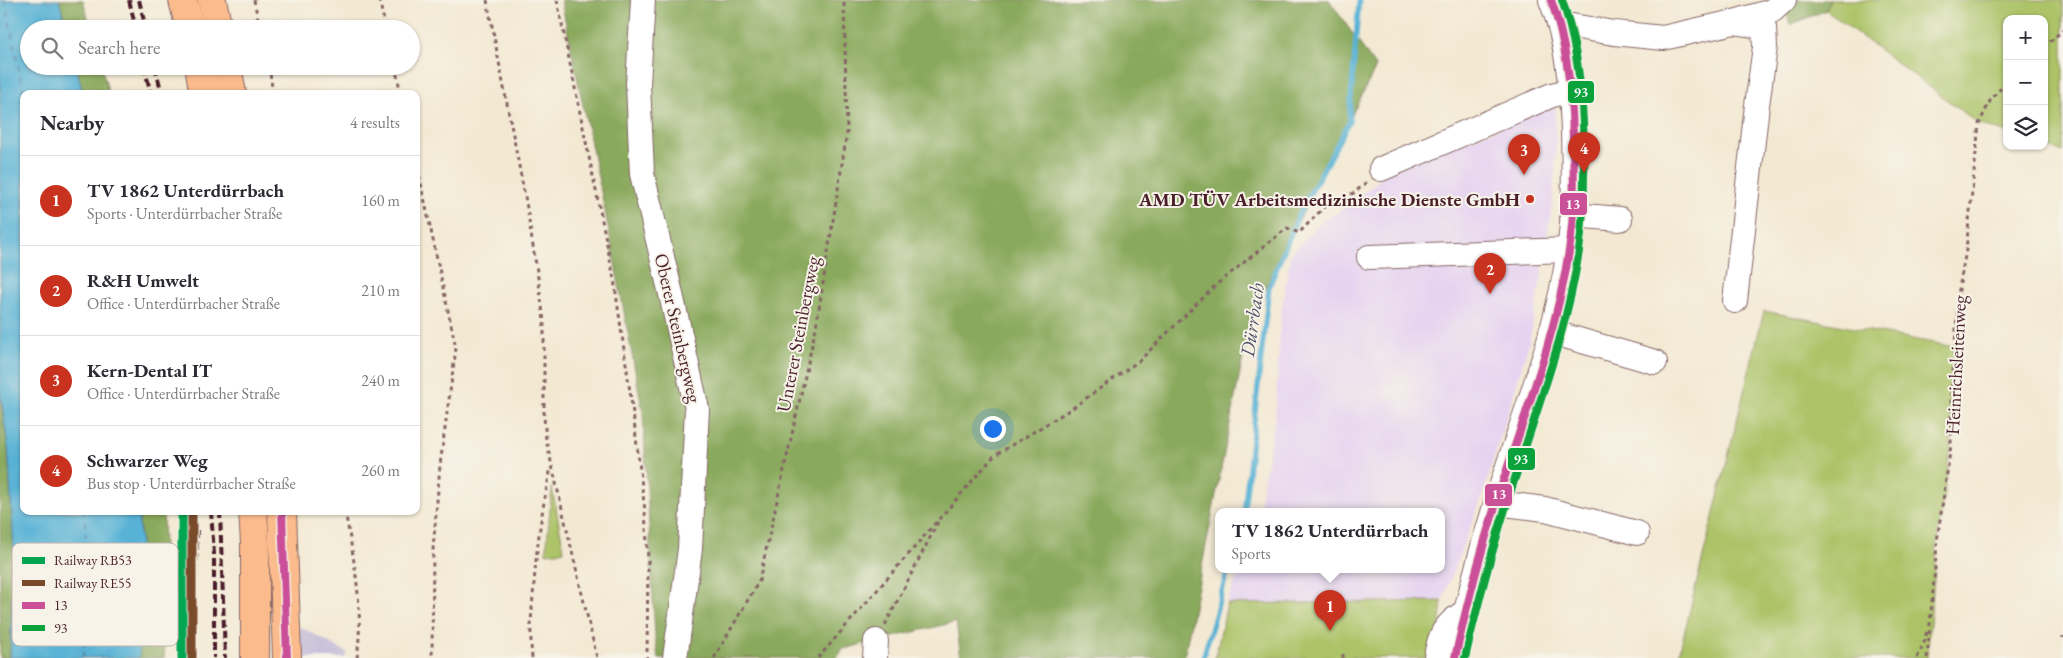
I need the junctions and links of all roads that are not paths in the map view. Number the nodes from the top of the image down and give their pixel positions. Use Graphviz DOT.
graph roads {
  1 [pos="183,0"];
  2 [pos="212,0"];
  3 [pos="643,0"];
  4 [pos="1784,0"];
  5 [pos="1557,8"];
  6 [pos="188,20"];
  7 [pos="216,20"];
  8 [pos="1734,22"];
  9 [pos="201,75"];
  10 [pos="229,75"];
  11 [pos="203,90"];
  12 [pos="231,90"];
  13 [pos="1571,90"];
  14 [pos="1381,169"];
  15 [pos="1572,215"];
  16 [pos="1620,219"];
  17 [pos="1569,250"];
  18 [pos="1369,257"];
  19 [pos="1735,300"];
  20 [pos="1551,332"];
  21 [pos="1655,362"];
  22 [pos="1496,503"];
  23 [pos="253,515"];
  24 [pos="282,515"];
  25 [pos="1637,533"];
  26 [pos="1465,612"];
  27 [pos="255,658"];
  28 [pos="287,658"];
  29 [pos="675,658"];
  30 [pos="1436,658"];
  31 [pos="1455,658"];
  1 -- 6 [label="highway"];
  2 -- 7 [label="highway"];
  3 -- 29 [label="street, Oberer Steinbergweg"];
  4 -- 8 [label="street"];
  5 -- 8 [label="street"];
  5 -- 13 [label="street"];
  8 -- 19 [label="street"];
  9 -- 11 [label="highway"];
  10 -- 12 [label="highway"];
  13 -- 14 [label="street"];
  13 -- 15 [label="street"];
  15 -- 16 [label="street"];
  15 -- 17 [label="street"];
  17 -- 18 [label="street"];
  17 -- 20 [label="street"];
  20 -- 21 [label="street"];
  20 -- 22 [label="street"];
  22 -- 25 [label="street"];
  22 -- 26 [label="street"];
  23 -- 27 [label="highway"];
  24 -- 28 [label="highway"];
  26 -- 30 [label="street"];
  26 -- 31 [label="street"];
}
